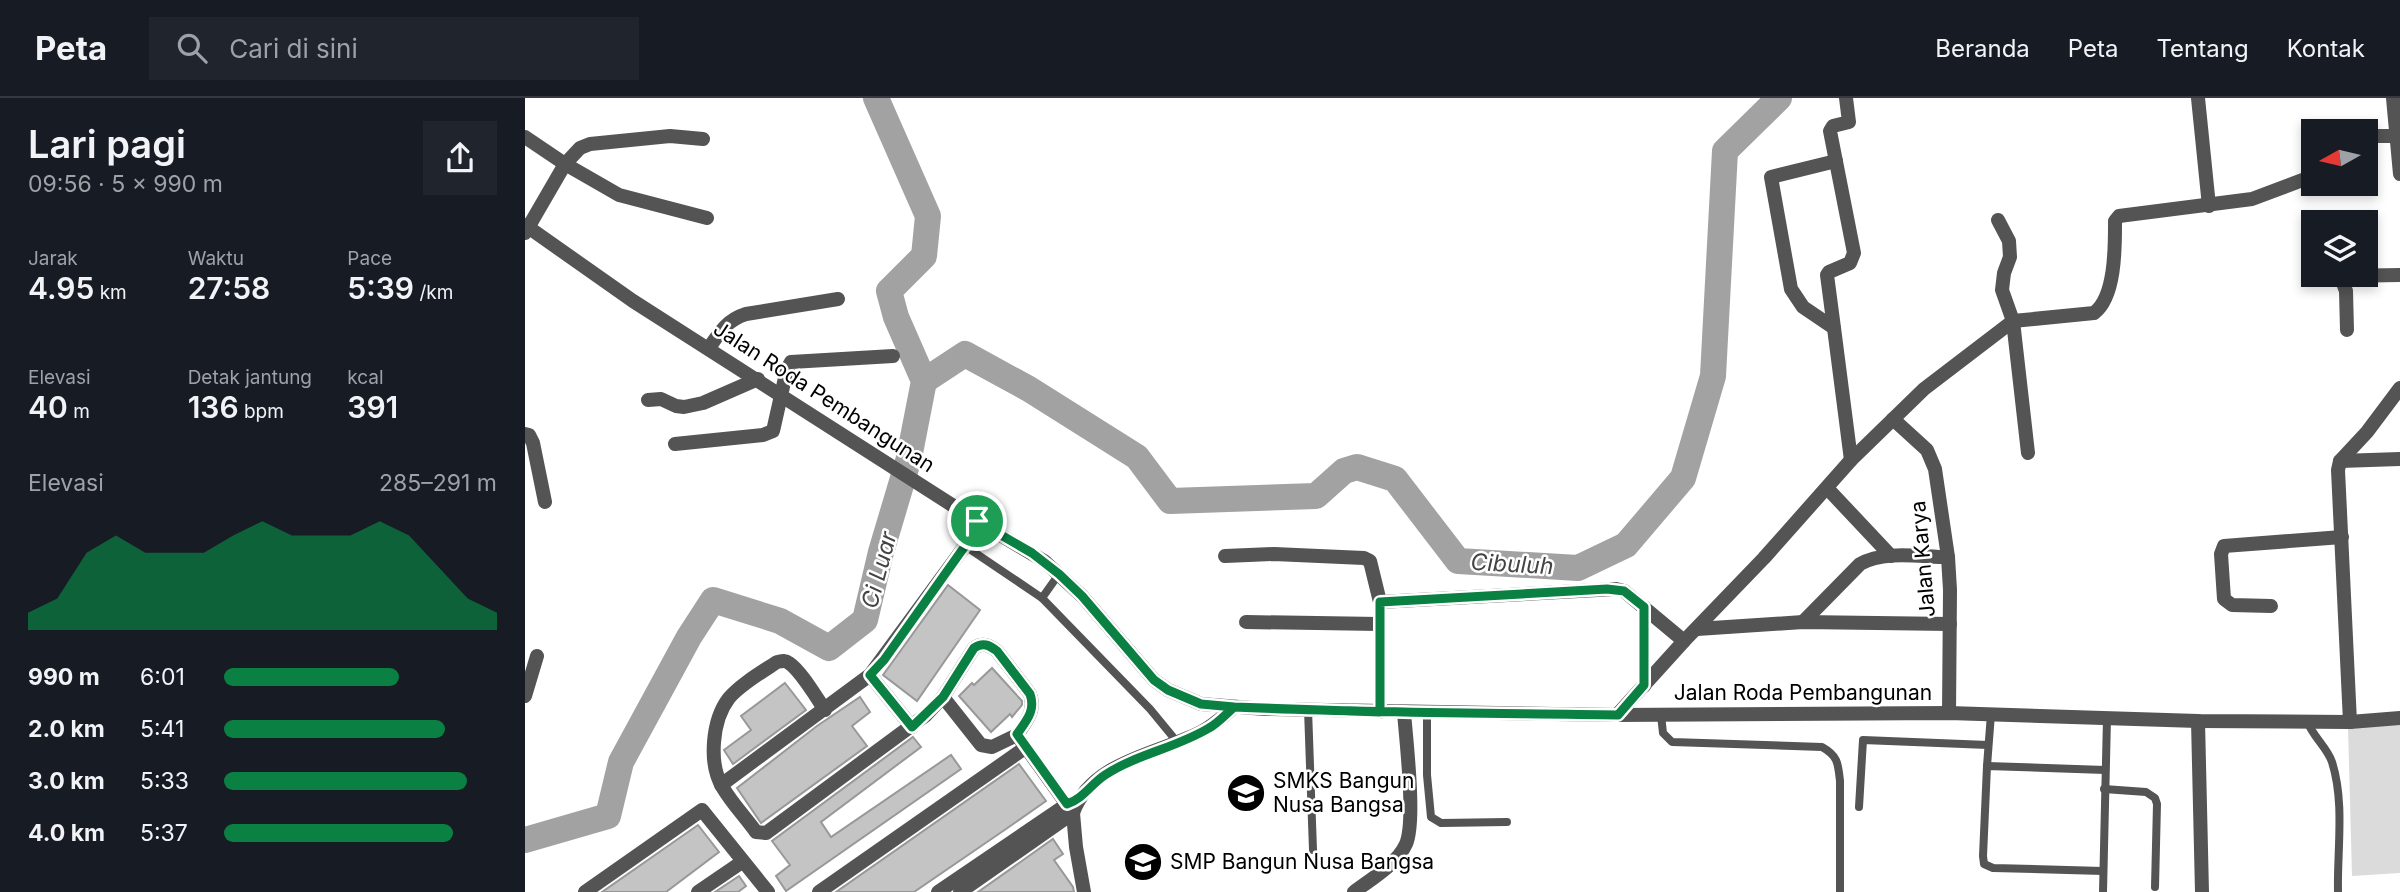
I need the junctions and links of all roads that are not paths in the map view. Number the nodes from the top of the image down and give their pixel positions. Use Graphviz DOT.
graph roads {
  1 [pos="1846,98"];
  2 [pos="2198,98"];
  3 [pos="2393,98"];
  4 [pos="2397,135"];
  5 [pos="2378,136"];
  6 [pos="525,137"];
  7 [pos="702,139"];
  8 [pos="1836,161"];
  9 [pos="565,164"];
  10 [pos="2400,174"];
  11 [pos="2301,181"];
  12 [pos="2209,206"];
  13 [pos="707,218"];
  14 [pos="1998,220"];
  15 [pos="526,228"];
  16 [pos="2378,275"];
  17 [pos="2400,275"];
  18 [pos="2344,287"];
  19 [pos="838,299"];
  20 [pos="2013,321"];
  21 [pos="1834,328"];
  22 [pos="2347,330"];
  23 [pos="709,348"];
  24 [pos="893,356"];
  25 [pos="758,379"];
  26 [pos="2400,388"];
  27 [pos="781,394"];
  28 [pos="648,400"];
  29 [pos="1893,419"];
  30 [pos="525,433"];
  31 [pos="675,444"];
  32 [pos="2028,453"];
  33 [pos="2400,459"];
  34 [pos="1851,460"];
  35 [pos="2340,461"];
  36 [pos="1827,488"];
  37 [pos="545,502"];
  38 [pos="977,521"];
  39 [pos="2342,537"];
  40 [pos="965,546"];
  41 [pos="1225,556"];
  42 [pos="1891,556"];
  43 [pos="1948,557"];
  44 [pos="1059,574"];
  45 [pos="1042,598"];
  46 [pos="1380,602"];
  47 [pos="2270,606"];
  48 [pos="1644,607"];
  49 [pos="1246,622"];
  50 [pos="1803,622"];
  51 [pos="1379,624"];
  52 [pos="1950,624"];
  53 [pos="1697,629"];
  54 [pos="1684,641"];
  55 [pos="537,656"];
  56 [pos="870,675"];
  57 [pos="1644,685"];
  58 [pos="525,696"];
  59 [pos="943,697"];
  60 [pos="1234,707"];
  61 [pos="1308,709"];
  62 [pos="825,710"];
  63 [pos="1380,712"];
  64 [pos="1404,712"];
  65 [pos="1427,712"];
  66 [pos="1949,712"];
  67 [pos="1991,714"];
  68 [pos="1618,715"];
  69 [pos="1661,715"];
  70 [pos="2107,718"];
  71 [pos="2400,718"];
  72 [pos="2306,720"];
  73 [pos="2198,721"];
  74 [pos="2350,722"];
  75 [pos="912,727"];
  76 [pos="1017,734"];
  77 [pos="1178,743"];
  78 [pos="1988,745"];
  79 [pos="1025,748"];
  80 [pos="1987,766"];
  81 [pos="2105,770"];
  82 [pos="721,786"];
  83 [pos="2104,789"];
  84 [pos="1073,806"];
  85 [pos="1859,807"];
  86 [pos="1507,822"];
  87 [pos="1313,850"];
  88 [pos="742,862"];
  89 [pos="2103,871"];
  90 [pos="2155,887"];
  91 [pos="585,892"];
  92 [pos="698,892"];
  93 [pos="768,892"];
  94 [pos="819,892"];
  95 [pos="938,892"];
  96 [pos="960,892"];
  97 [pos="1084,892"];
  98 [pos="1354,892"];
  99 [pos="1840,892"];
  100 [pos="2103,892"];
  101 [pos="2202,892"];
  102 [pos="2338,892"];
  1 -- 8 [label="street"];
  2 -- 12 [label="street"];
  3 -- 4 [label="street"];
  4 -- 5 [label="street"];
  4 -- 10 [label="street"];
  6 -- 9 [label="street"];
  7 -- 9 [label="street"];
  8 -- 21 [label="street"];
  8 -- 21 [label="street"];
  9 -- 13 [label="street"];
  9 -- 15 [label="street"];
  11 -- 12 [label="street"];
  12 -- 20 [label="street"];
  14 -- 20 [label="street"];
  15 -- 23 [label="street, Jalan Roda Pembangunan"];
  16 -- 17 [label="street"];
  18 -- 22 [label="street"];
  19 -- 23 [label="street"];
  20 -- 29 [label="street"];
  20 -- 32 [label="street"];
  21 -- 34 [label="street"];
  23 -- 25 [label="street, Jalan Roda Pembangunan"];
  24 -- 27 [label="street"];
  25 -- 27 [label="street, Jalan Roda Pembangunan"];
  25 -- 28 [label="street"];
  26 -- 35 [label="street"];
  27 -- 31 [label="street"];
  27 -- 38 [label="street, Jalan Roda Pembangunan"];
  29 -- 34 [label="street"];
  29 -- 43 [label="street, Jalan Karya"];
  30 -- 37 [label="street"];
  33 -- 35 [label="street"];
  34 -- 36 [label="street"];
  35 -- 39 [label="street"];
  36 -- 42 [label="street"];
  36 -- 53 [label="street"];
  38 -- 40 [label="street"];
  38 -- 44 [label="street, Jalan Roda Pembangunan"];
  39 -- 47 [label="street"];
  39 -- 74 [label="street"];
  40 -- 45 [label="lane"];
  40 -- 56 [label="street"];
  41 -- 46 [label="street"];
  42 -- 43 [label="street"];
  42 -- 50 [label="street"];
  43 -- 52 [label="street, Jalan Karya"];
  44 -- 45 [label="lane"];
  44 -- 60 [label="street, Jalan Roda Pembangunan"];
  45 -- 77 [label="lane"];
  46 -- 48 [label="street"];
  46 -- 51 [label="street"];
  48 -- 54 [label="street"];
  48 -- 57 [label="street"];
  49 -- 51 [label="street"];
  50 -- 52 [label="street"];
  50 -- 53 [label="street"];
  51 -- 63 [label="street"];
  52 -- 66 [label="street, Jalan Karya"];
  53 -- 54 [label="street"];
  54 -- 57 [label="street"];
  55 -- 58 [label="street"];
  56 -- 62 [label="street"];
  56 -- 75 [label="street"];
  57 -- 68 [label="street"];
  59 -- 75 [label="street"];
  59 -- 76 [label="street"];
  59 -- 76 [label="street"];
  60 -- 61 [label="street, Jalan Roda Pembangunan"];
  60 -- 77 [label="street"];
  61 -- 63 [label="street, Jalan Roda Pembangunan"];
  61 -- 87 [label="lane"];
  62 -- 82 [label="street"];
  62 -- 82 [label="street"];
  63 -- 64 [label="street, Jalan Roda Pembangunan"];
  64 -- 65 [label="street, Jalan Roda Pembangunan"];
  64 -- 98 [label="street"];
  65 -- 68 [label="street, Jalan Roda Pembangunan"];
  65 -- 86 [label="lane"];
  66 -- 67 [label="street, Jalan Roda Pembangunan"];
  66 -- 69 [label="street, Jalan Roda Pembangunan"];
  67 -- 70 [label="street, Jalan Roda Pembangunan"];
  67 -- 78 [label="lane"];
  68 -- 69 [label="street, Jalan Roda Pembangunan"];
  69 -- 99 [label="lane"];
  70 -- 73 [label="street, Jalan Roda Pembangunan"];
  70 -- 81 [label="lane"];
  71 -- 74 [label="street, Jalan Roda Pembangunan"];
  72 -- 73 [label="street, Jalan Roda Pembangunan"];
  72 -- 74 [label="street, Jalan Roda Pembangunan"];
  72 -- 102 [label="lane"];
  73 -- 101 [label="street"];
  75 -- 82 [label="street"];
  76 -- 79 [label="street"];
  77 -- 84 [label="street"];
  78 -- 80 [label="lane"];
  78 -- 85 [label="lane"];
  79 -- 84 [label="street"];
  79 -- 94 [label="street"];
  80 -- 81 [label="lane"];
  80 -- 89 [label="lane"];
  81 -- 83 [label="lane"];
  83 -- 89 [label="lane"];
  83 -- 90 [label="lane"];
  84 -- 95 [label="street"];
  84 -- 96 [label="street"];
  84 -- 97 [label="street"];
  88 -- 91 [label="street"];
  88 -- 92 [label="street"];
  88 -- 93 [label="street"];
  89 -- 100 [label="lane"];
}
